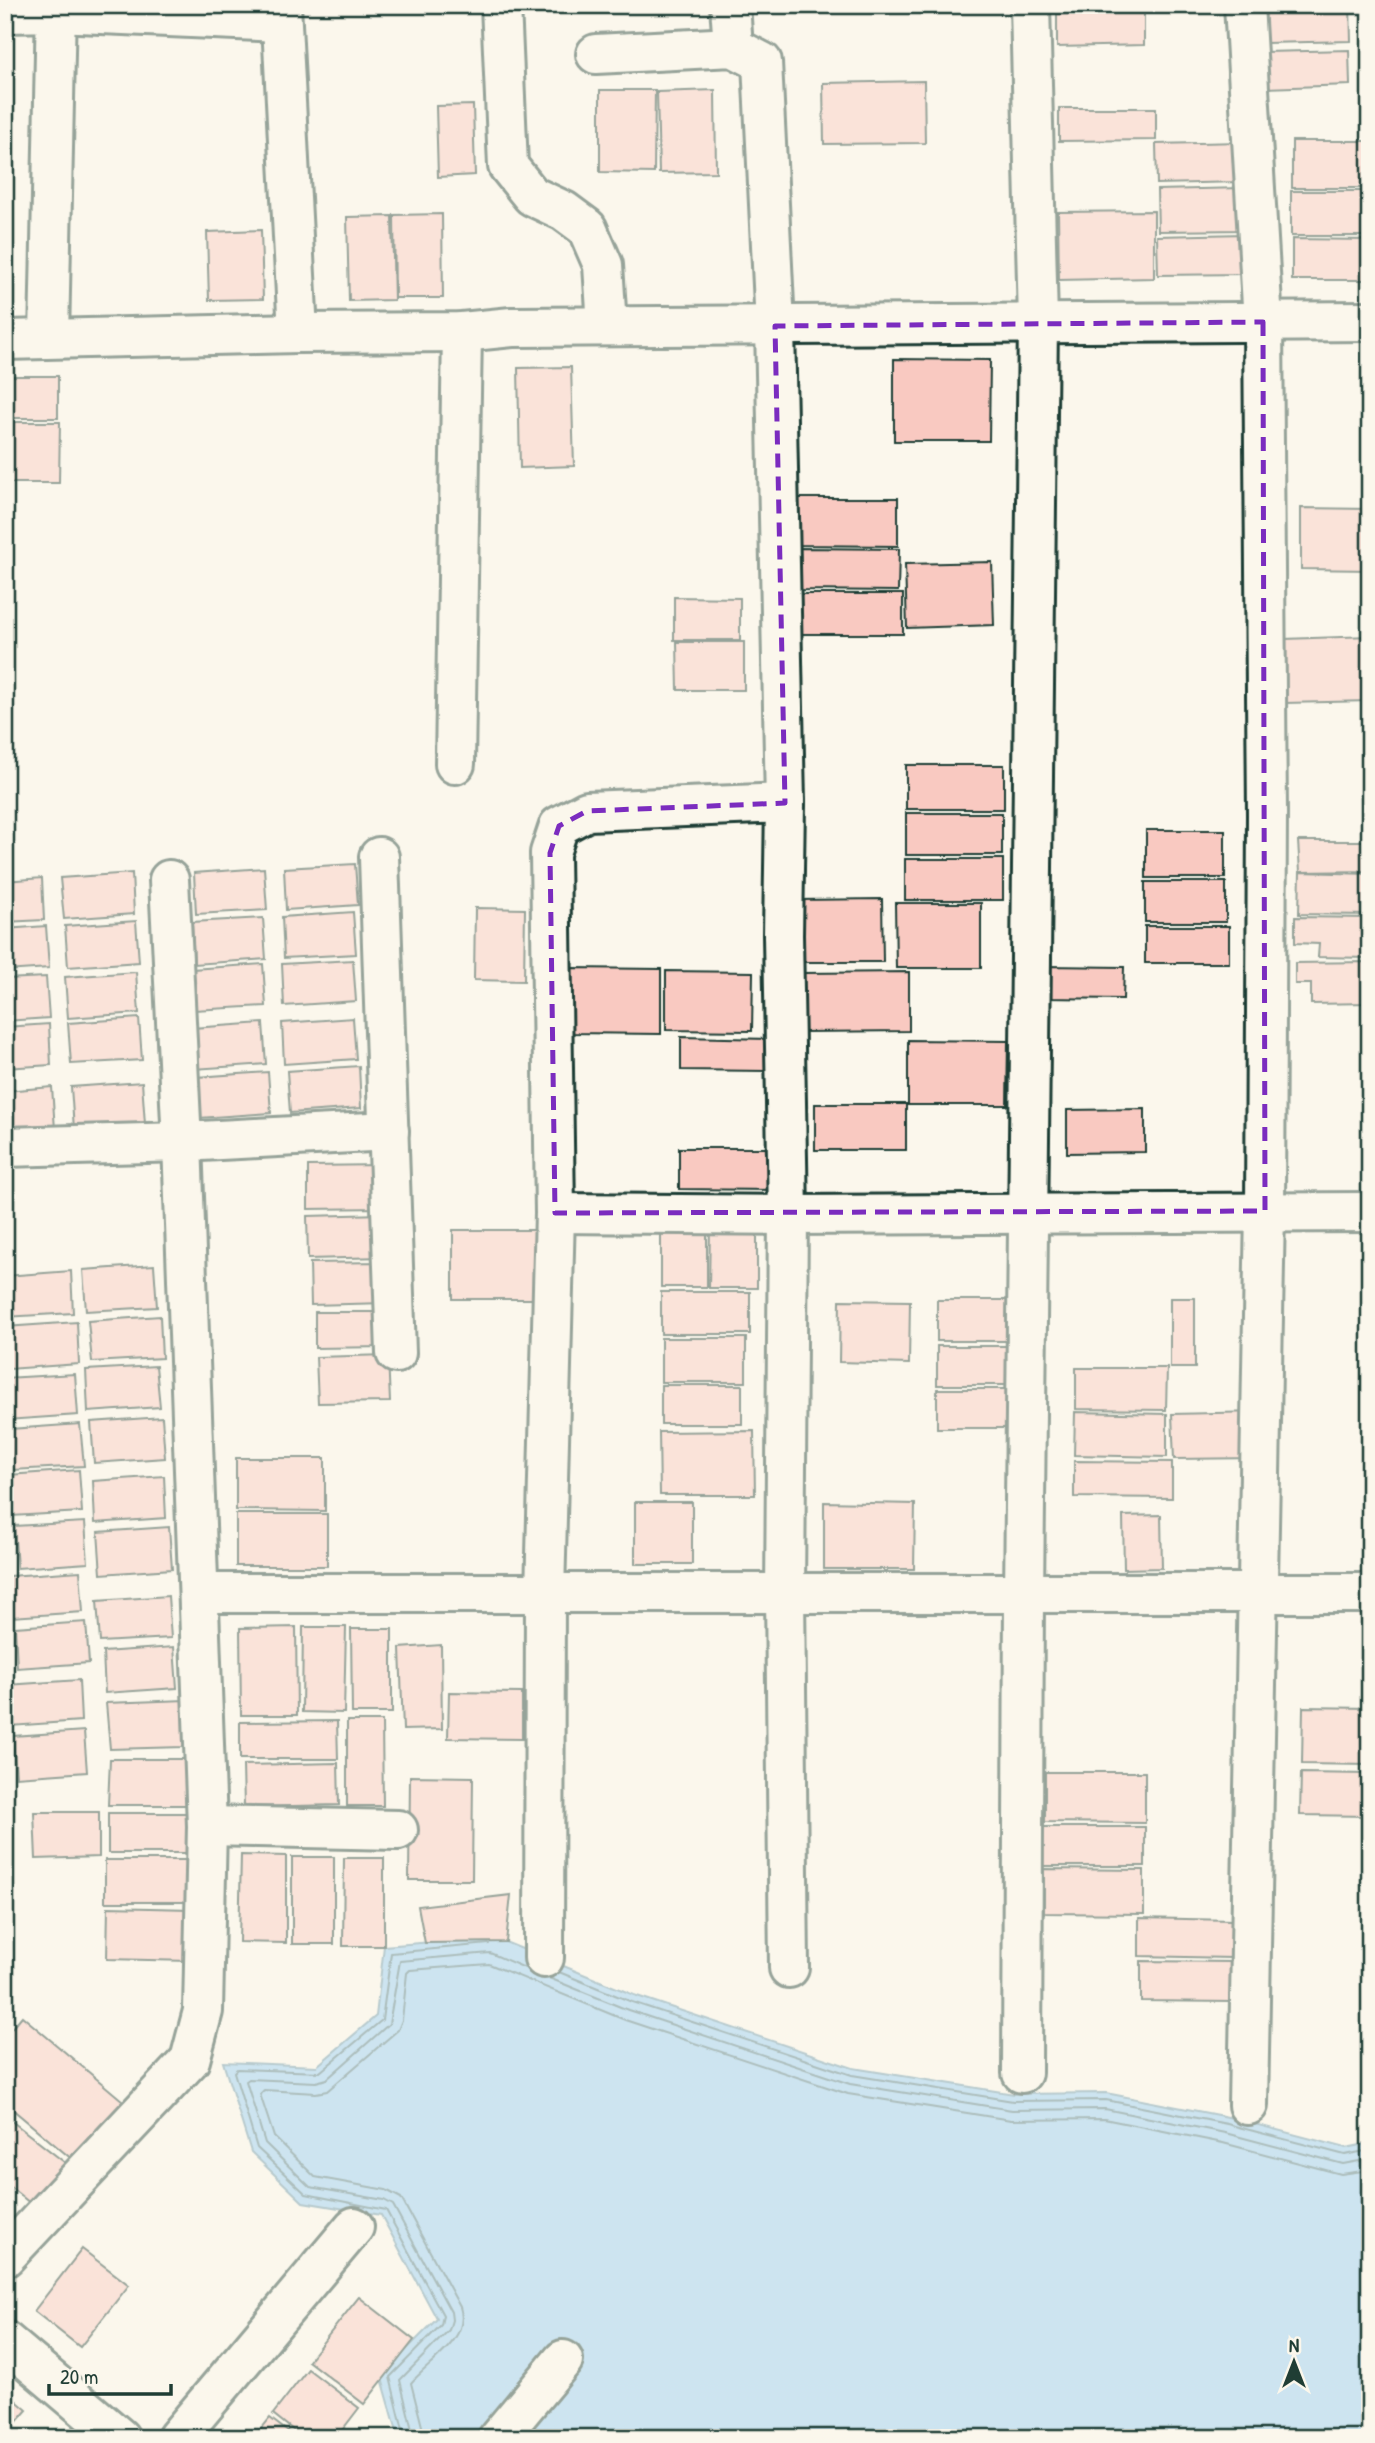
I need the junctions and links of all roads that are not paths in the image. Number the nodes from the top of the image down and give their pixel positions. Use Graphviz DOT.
graph roads {
  1 [pos="501,5"];
  2 [pos="730,5"];
  3 [pos="1030,5"];
  4 [pos="1244,5"];
  5 [pos="56,9"];
  6 [pos="5,13"];
  7 [pos="281,14"];
  8 [pos="733,47"];
  9 [pos="596,54"];
  10 [pos="1370,321"];
  11 [pos="1038,322"];
  12 [pos="1263,322"];
  13 [pos="607,326"];
  14 [pos="775,326"];
  15 [pos="462,332"];
  16 [pos="298,333"];
  17 [pos="49,338"];
  18 [pos="5,340"];
  19 [pos="455,764"];
  20 [pos="785,803"];
  21 [pos="379,857"];
  22 [pos="169,880"];
  23 [pos="389,1131"];
  24 [pos="183,1142"];
  25 [pos="5,1147"];
  26 [pos="1265,1211"];
  27 [pos="1370,1212"];
  28 [pos="555,1213"];
  29 [pos="788,1215"];
  30 [pos="1028,1215"];
  31 [pos="396,1353"];
  32 [pos="199,1593"];
  33 [pos="545,1593"];
  34 [pos="785,1593"];
  35 [pos="1024,1593"];
  36 [pos="1258,1593"];
  37 [pos="1370,1593"];
  38 [pos="206,1826"];
  39 [pos="398,1830"];
  40 [pos="544,1958"];
  41 [pos="789,1968"];
  42 [pos="1022,2073"];
  43 [pos="1248,2105"];
  44 [pos="354,2227"];
  45 [pos="5,2257"];
  46 [pos="5,2341"];
  47 [pos="563,2360"];
  48 [pos="120,2438"];
  49 [pos="177,2438"];
  50 [pos="498,2438"];
  1 -- 13 [label="street"];
  2 -- 8 [label="street"];
  3 -- 11 [label="street"];
  4 -- 12 [label="street"];
  5 -- 6 [label="street"];
  5 -- 7 [label="street"];
  5 -- 17 [label="street"];
  7 -- 16 [label="street"];
  8 -- 9 [label="street"];
  8 -- 14 [label="street"];
  10 -- 12 [label="street"];
  11 -- 12 [label="street"];
  11 -- 14 [label="street"];
  11 -- 30 [label="street"];
  12 -- 26 [label="street"];
  13 -- 14 [label="street"];
  13 -- 15 [label="street"];
  14 -- 20 [label="street"];
  15 -- 16 [label="street"];
  15 -- 19 [label="street"];
  16 -- 17 [label="street"];
  17 -- 18 [label="street"];
  20 -- 28 [label="street"];
  20 -- 29 [label="street"];
  21 -- 23 [label="street"];
  22 -- 24 [label="street"];
  23 -- 24 [label="street"];
  23 -- 31 [label="street"];
  24 -- 25 [label="street"];
  24 -- 32 [label="street"];
  26 -- 27 [label="street"];
  26 -- 30 [label="street"];
  26 -- 36 [label="street"];
  28 -- 29 [label="street"];
  28 -- 33 [label="street"];
  29 -- 30 [label="street"];
  29 -- 34 [label="street"];
  30 -- 35 [label="street"];
  32 -- 33 [label="street"];
  32 -- 38 [label="street"];
  33 -- 34 [label="street"];
  33 -- 40 [label="street"];
  34 -- 35 [label="street"];
  34 -- 41 [label="street"];
  35 -- 36 [label="street"];
  35 -- 42 [label="street"];
  36 -- 37 [label="street"];
  36 -- 43 [label="street"];
  38 -- 39 [label="street"];
  38 -- 45 [label="street"];
  44 -- 49 [label="street"];
  46 -- 48 [label="street"];
  47 -- 50 [label="street"];
}
